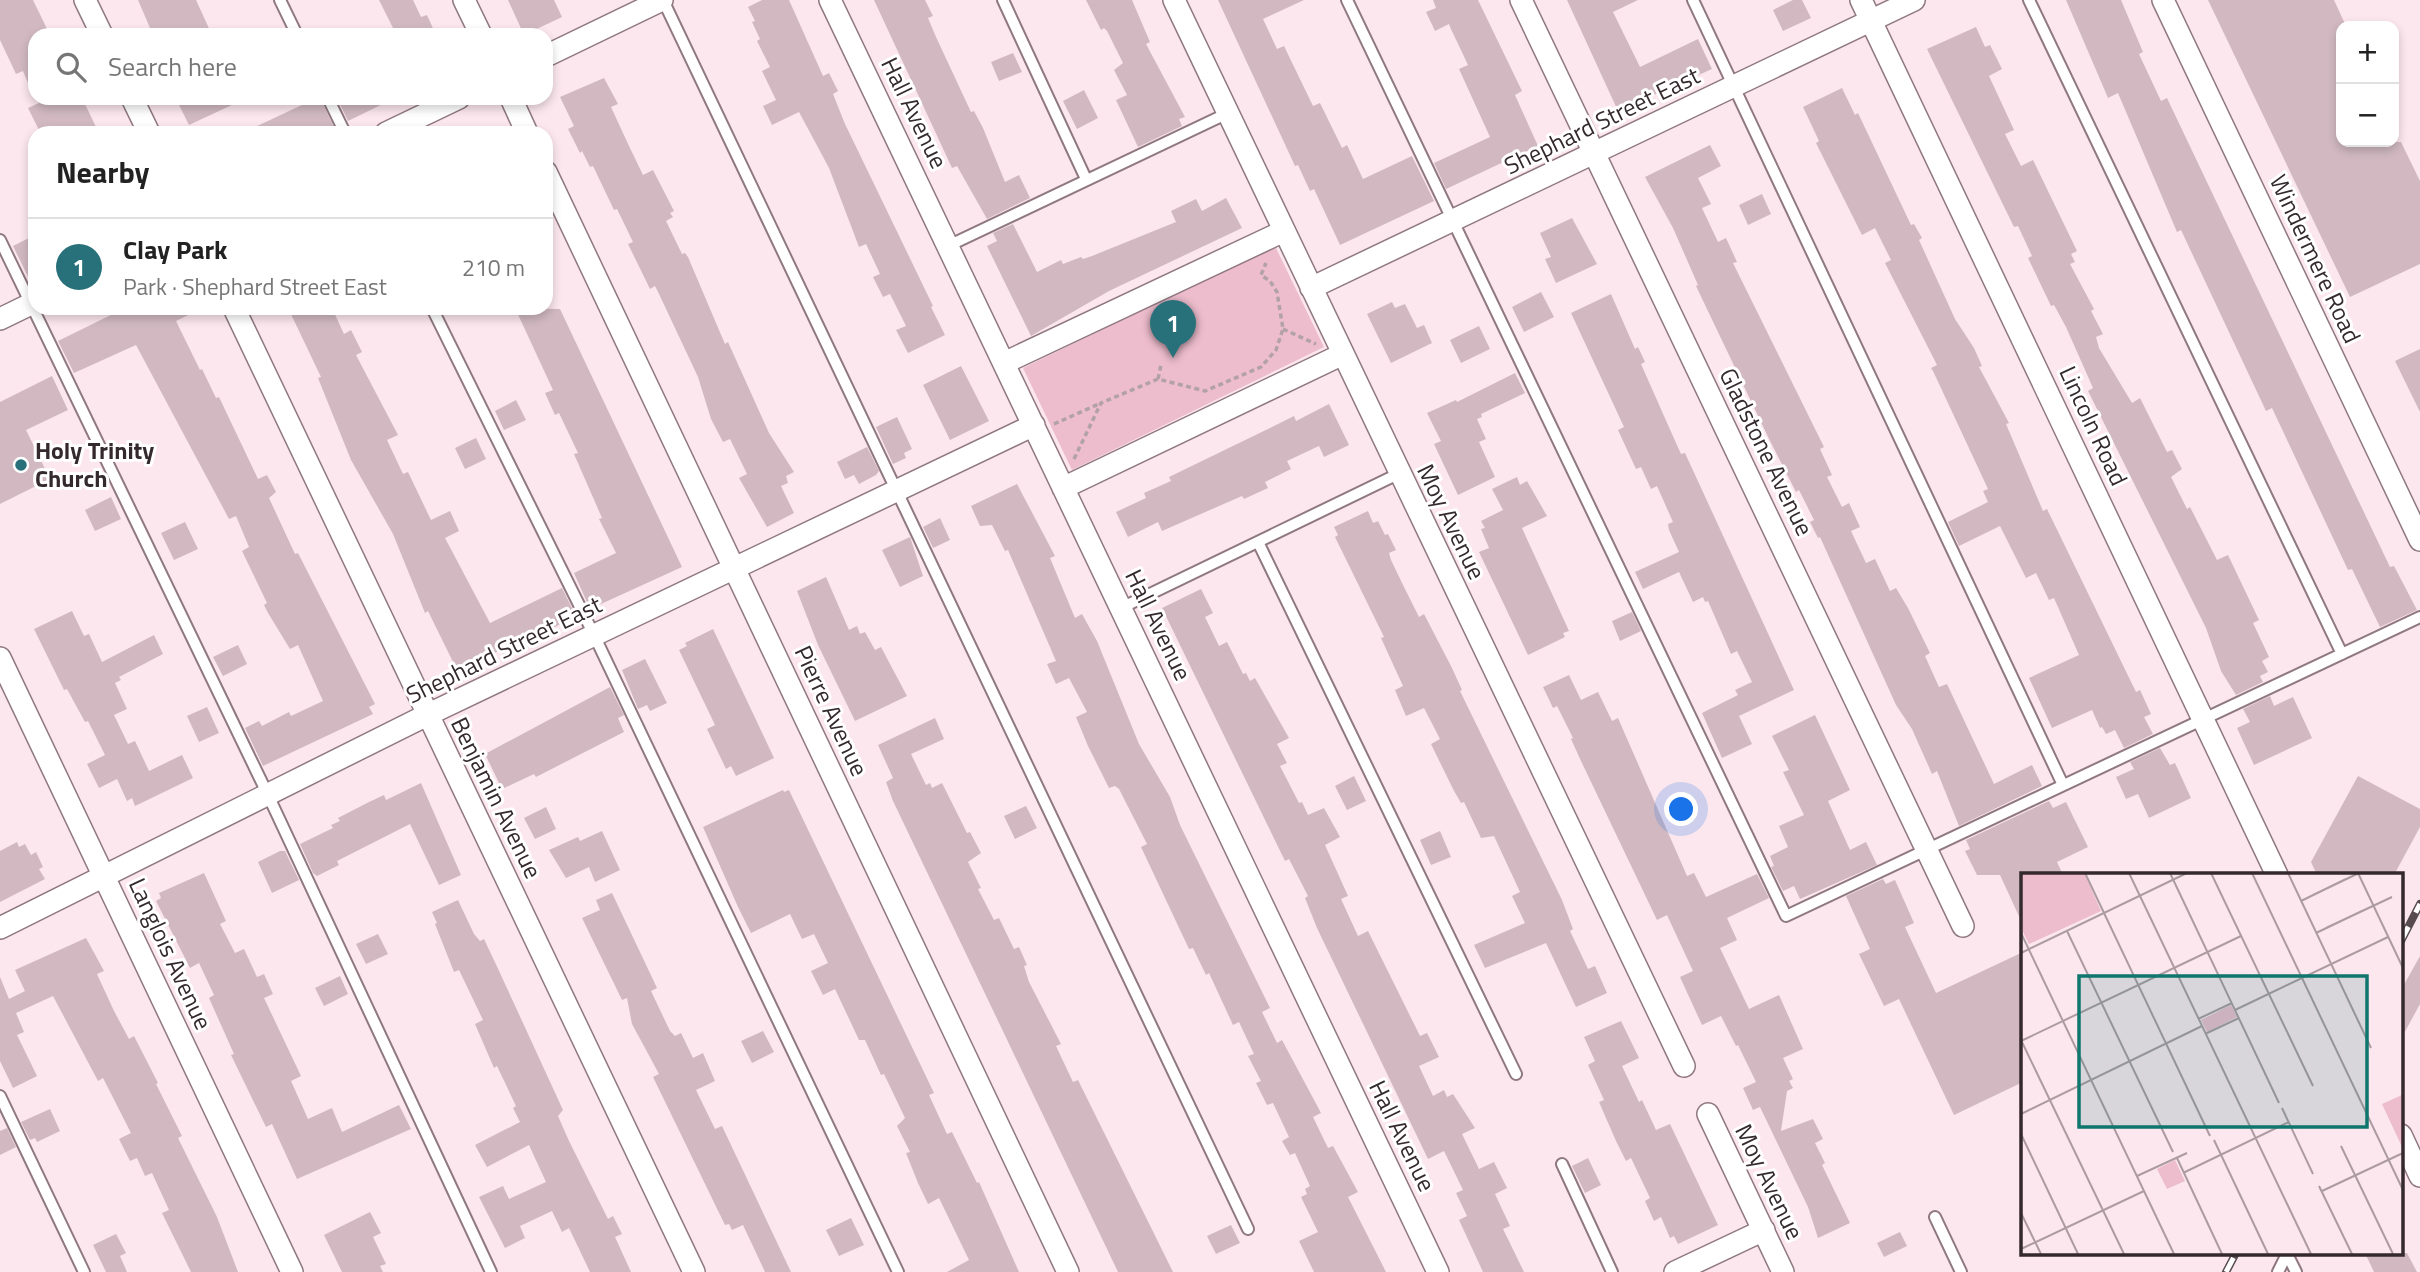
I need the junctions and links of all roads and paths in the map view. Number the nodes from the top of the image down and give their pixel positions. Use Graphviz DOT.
graph roads {
  1 [pos="85,0"];
  2 [pos="280,0"];
  3 [pos="464,0"];
  4 [pos="662,0"];
  5 [pos="830,0"];
  6 [pos="1003,0"];
  7 [pos="1174,0"];
  8 [pos="1348,0"];
  9 [pos="1521,0"];
  10 [pos="1693,0"];
  11 [pos="1861,0"];
  12 [pos="1914,0"];
  13 [pos="2029,0"];
  14 [pos="2163,0"];
  15 [pos="1871,21"];
  16 [pos="99,28"];
  17 [pos="294,28"];
  18 [pos="478,28"];
  19 [pos="553,53"];
  20 [pos="1734,86"];
  21 [pos="135,105"];
  22 [pos="331,105"];
  23 [pos="444,105"];
  24 [pos="514,105"];
  25 [pos="1228,113"];
  26 [pos="146,126"];
  27 [pos="342,126"];
  28 [pos="401,126"];
  29 [pos="524,126"];
  30 [pos="1594,153"];
  31 [pos="1086,179"];
  32 [pos="553,187"];
  33 [pos="1453,221"];
  34 [pos="1284,231"];
  35 [pos="0,240"];
  36 [pos="948,246"];
  37 [pos="1269,255"];
  38 [pos="1311,288"];
  39 [pos="28,293"];
  40 [pos="28,305"];
  41 [pos="39,315"];
  42 [pos="236,315"];
  43 [pos="435,315"];
  44 [pos="0,319"];
  45 [pos="1283,329"];
  46 [pos="1334,351"];
  47 [pos="1004,363"];
  48 [pos="1161,365"];
  49 [pos="1158,379"];
  50 [pos="1101,403"];
  51 [pos="1043,425"];
  52 [pos="1398,474"];
  53 [pos="1067,477"];
  54 [pos="897,491"];
  55 [pos="2420,540"];
  56 [pos="1258,541"];
  57 [pos="734,569"];
  58 [pos="1121,608"];
  59 [pos="2420,617"];
  60 [pos="594,635"];
  61 [pos="2342,654"];
  62 [pos="0,658"];
  63 [pos="427,715"];
  64 [pos="2203,720"];
  65 [pos="2063,785"];
  66 [pos="268,795"];
  67 [pos="1927,850"];
  68 [pos="2276,873"];
  69 [pos="104,877"];
  70 [pos="1963,926"];
  71 [pos="0,928"];
  72 [pos="1684,1066"];
  73 [pos="1516,1074"];
  74 [pos="0,1096"];
  75 [pos="1708,1114"];
  76 [pos="2402,1137"];
  77 [pos="1562,1164"];
  78 [pos="2420,1176"];
  79 [pos="1935,1217"];
  80 [pos="1248,1229"];
  81 [pos="1763,1230"];
  82 [pos="84,1272"];
  83 [pos="292,1272"];
  84 [pos="491,1272"];
  85 [pos="694,1272"];
  86 [pos="898,1272"];
  87 [pos="1068,1272"];
  88 [pos="1438,1272"];
  89 [pos="1612,1272"];
  90 [pos="1675,1272"];
  91 [pos="1783,1272"];
  92 [pos="1961,1272"];
  93 [pos="2278,1272"];
  94 [pos="2296,1272"];
  1 -- 16 [label="street"];
  2 -- 17 [label="lane"];
  3 -- 18 [label="street"];
  4 -- 19 [label="street"];
  4 -- 54 [label="lane"];
  5 -- 36 [label="street, Hall Avenue"];
  6 -- 31 [label="lane"];
  7 -- 25 [label="street, Moy Avenue"];
  8 -- 33 [label="lane"];
  9 -- 30 [label="street, Gladstone Avenue"];
  10 -- 20 [label="lane"];
  11 -- 15 [label="street, Lincoln Road"];
  12 -- 15 [label="street, Shephard Street East"];
  13 -- 61 [label="lane"];
  14 -- 55 [label="street, Windermere Road"];
  15 -- 20 [label="street, Shephard Street East"];
  15 -- 64 [label="street, Lincoln Road"];
  20 -- 30 [label="street, Shephard Street East"];
  20 -- 65 [label="lane"];
  21 -- 26 [label="street"];
  22 -- 27 [label="lane"];
  23 -- 28 [label="street"];
  24 -- 29 [label="street"];
  25 -- 31 [label="lane"];
  25 -- 34 [label="street, Moy Avenue"];
  30 -- 33 [label="street, Shephard Street East"];
  30 -- 67 [label="street, Gladstone Avenue"];
  31 -- 36 [label="lane"];
  32 -- 57 [label="street, Pierre Avenue"];
  33 -- 38 [label="street, Shephard Street East"];
  33 -- 67 [label="lane"];
  34 -- 38 [label="street, Moy Avenue"];
  34 -- 47 [label="street"];
  35 -- 39 [label="lane"];
  36 -- 47 [label="street, Hall Avenue"];
  37 -- 45 [label="path"];
  38 -- 46 [label="street, Moy Avenue"];
  40 -- 44 [label="street"];
  41 -- 66 [label="lane"];
  42 -- 63 [label="street, Benjamin Avenue"];
  43 -- 60 [label="lane"];
  45 -- 46 [label="path"];
  45 -- 49 [label="path"];
  46 -- 52 [label="street, Moy Avenue"];
  46 -- 53 [label="street"];
  47 -- 51 [label="street, Hall Avenue"];
  48 -- 49 [label="path"];
  49 -- 50 [label="path"];
  50 -- 51 [label="path"];
  50 -- 53 [label="path"];
  51 -- 53 [label="street, Hall Avenue"];
  51 -- 54 [label="street, Shephard Street East"];
  52 -- 56 [label="lane"];
  52 -- 72 [label="street, Moy Avenue"];
  53 -- 58 [label="street, Hall Avenue"];
  54 -- 57 [label="street, Shephard Street East"];
  54 -- 80 [label="lane"];
  56 -- 58 [label="lane"];
  56 -- 73 [label="lane"];
  57 -- 60 [label="street, Shephard Street East"];
  57 -- 87 [label="street, Pierre Avenue"];
  58 -- 88 [label="street, Hall Avenue"];
  59 -- 61 [label="lane"];
  60 -- 63 [label="street, Shephard Street East"];
  60 -- 86 [label="lane"];
  61 -- 64 [label="lane"];
  62 -- 69 [label="street, Langlois Avenue"];
  63 -- 66 [label="street, Shephard Street East"];
  63 -- 85 [label="street, Benjamin Avenue"];
  64 -- 65 [label="lane"];
  64 -- 68 [label="street, Lincoln Road"];
  65 -- 67 [label="lane"];
  66 -- 69 [label="street, Shephard Street East"];
  66 -- 84 [label="lane"];
  67 -- 70 [label="street, Gladstone Avenue"];
  69 -- 71 [label="street, Shephard Street East"];
  69 -- 83 [label="street, Langlois Avenue"];
  74 -- 82 [label="lane"];
  75 -- 81 [label="street, Moy Avenue"];
  76 -- 78 [label="street"];
  77 -- 89 [label="lane"];
  79 -- 92 [label="lane"];
  81 -- 90 [label="street"];
  81 -- 91 [label="street, Moy Avenue"];
  93 -- 94 [label="lane"];
}
